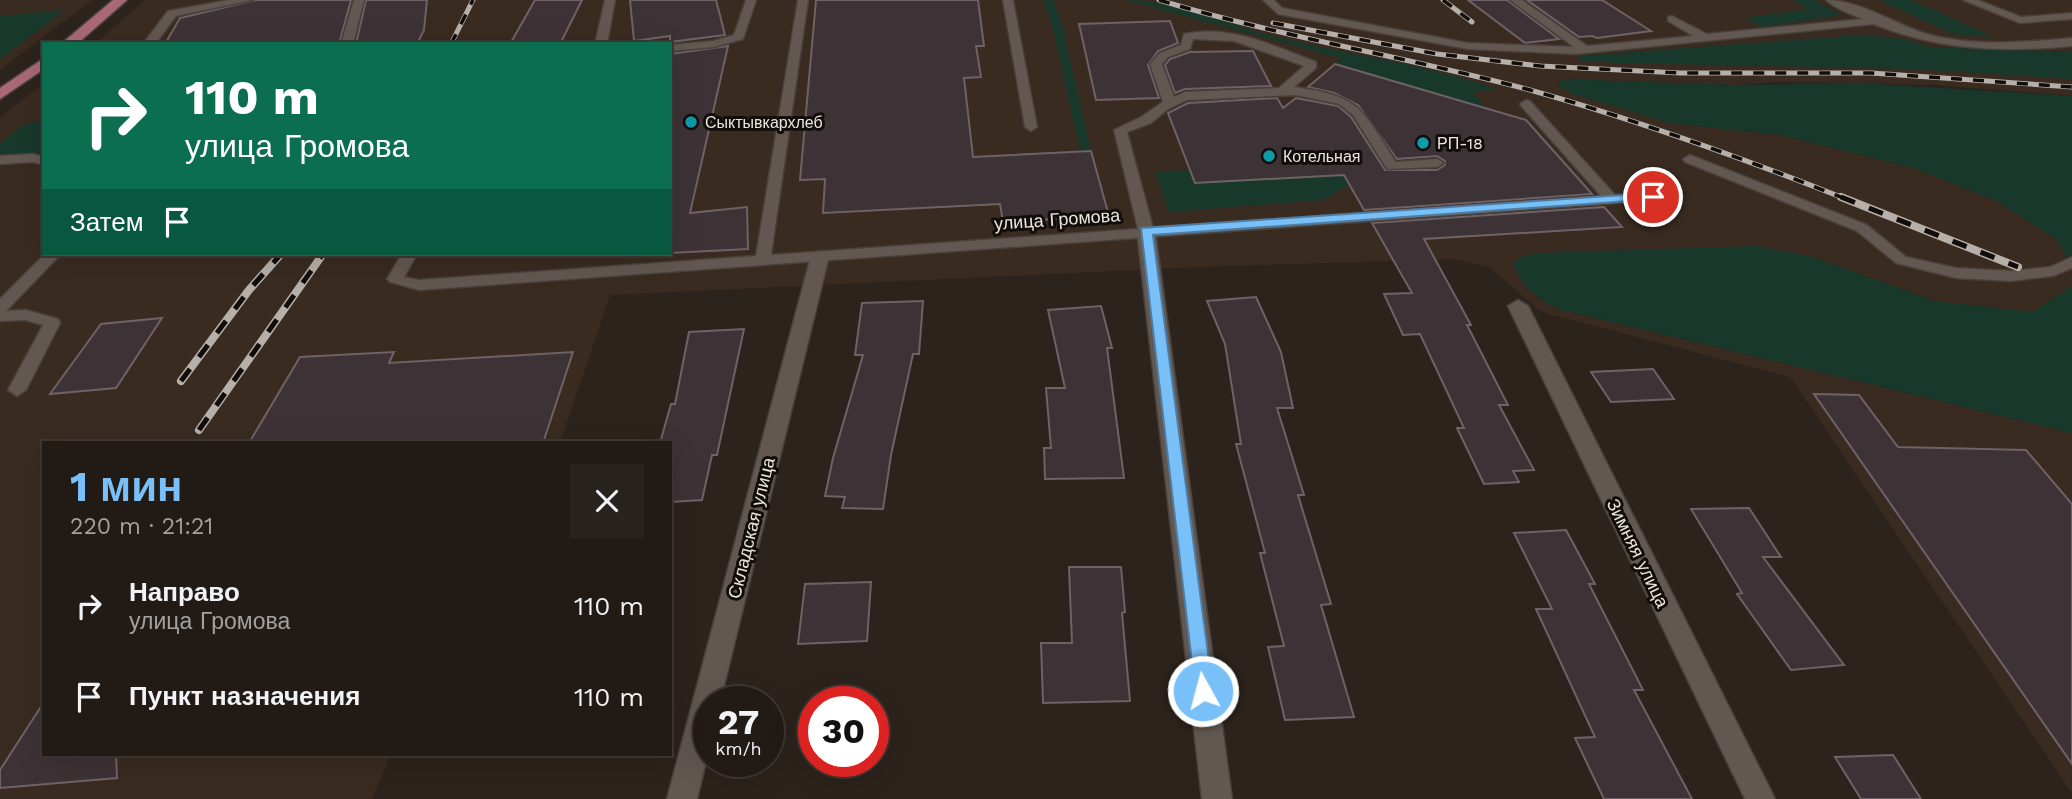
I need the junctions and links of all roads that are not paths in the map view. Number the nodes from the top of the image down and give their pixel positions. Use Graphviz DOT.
graph roads {
  1 [pos="121,0"];
  2 [pos="248,0"];
  3 [pos="359,0"];
  4 [pos="610,0"];
  5 [pos="751,0"];
  6 [pos="803,0"];
  7 [pos="1008,0"];
  8 [pos="1268,0"];
  9 [pos="1515,0"];
  10 [pos="1832,0"];
  11 [pos="1968,0"];
  12 [pos="2072,16"];
  13 [pos="1672,19"];
  14 [pos="1874,21"];
  15 [pos="1704,38"];
  16 [pos="70,42"];
  17 [pos="150,42"];
  18 [pos="348,42"];
  19 [pos="601,42"];
  20 [pos="2072,42"];
  21 [pos="672,48"];
  22 [pos="1585,50"];
  23 [pos="42,64"];
  24 [pos="1283,91"];
  25 [pos="0,95"];
  26 [pos="1170,103"];
  27 [pos="1526,104"];
  28 [pos="1031,128"];
  29 [pos="1690,159"];
  30 [pos="0,160"];
  31 [pos="42,160"];
  32 [pos="1437,163"];
  33 [pos="1674,195"];
  34 [pos="1611,198"];
  35 [pos="1146,231"];
  36 [pos="51,256"];
  37 [pos="408,256"];
  38 [pos="820,256"];
  39 [pos="764,260"];
  40 [pos="2072,262"];
  41 [pos="1518,306"];
  42 [pos="0,307"];
  43 [pos="0,316"];
  44 [pos="17,390"];
  45 [pos="682,799"];
  46 [pos="1217,799"];
  47 [pos="1760,799"];
  1 -- 16 [label="main road"];
  2 -- 17 [label="lane"];
  3 -- 18 [label="lane"];
  4 -- 19 [label="lane"];
  5 -- 21 [label="lane"];
  6 -- 39 [label="lane"];
  7 -- 28 [label="lane"];
  8 -- 22 [label="lane"];
  9 -- 22 [label="lane"];
  10 -- 14 [label="street"];
  11 -- 12 [label="lane"];
  13 -- 15 [label="lane"];
  14 -- 15 [label="lane"];
  14 -- 20 [label="street"];
  15 -- 22 [label="lane"];
  23 -- 25 [label="main road"];
  24 -- 26 [label="lane"];
  24 -- 26 [label="lane"];
  24 -- 32 [label="lane"];
  26 -- 35 [label="lane"];
  27 -- 34 [label="lane"];
  29 -- 40 [label="lane"];
  30 -- 31 [label="lane"];
  33 -- 34 [label="lane, улица Громова"];
  34 -- 35 [label="lane, улица Громова"];
  35 -- 38 [label="lane, улица Громова"];
  35 -- 46 [label="street"];
  36 -- 42 [label="lane"];
  37 -- 39 [label="lane, улица Громова"];
  38 -- 39 [label="lane, улица Громова"];
  38 -- 45 [label="street, Складская улица"];
  41 -- 47 [label="street, Зимняя улица"];
  43 -- 44 [label="lane"];
}
